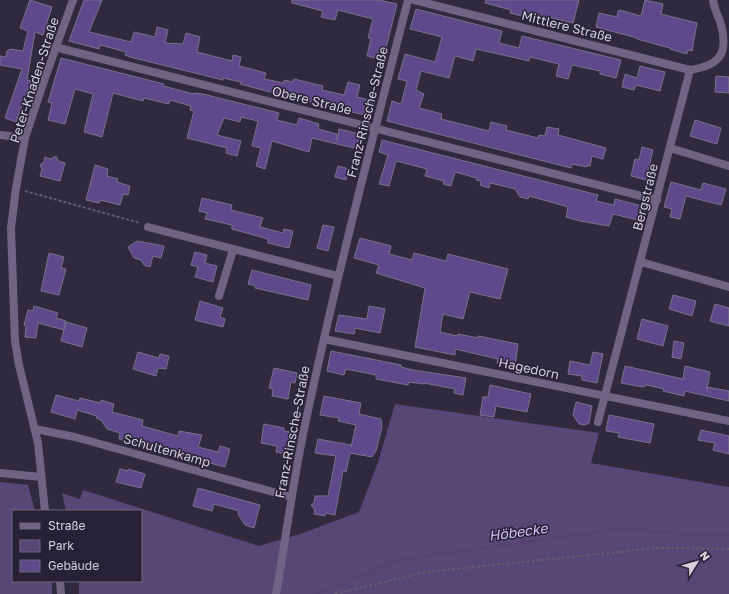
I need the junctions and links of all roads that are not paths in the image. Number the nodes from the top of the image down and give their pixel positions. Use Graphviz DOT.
graph roads {
  1 [pos="74,0"];
  2 [pos="408,0"];
  3 [pos="414,0"];
  4 [pos="713,0"];
  5 [pos="55,47"];
  6 [pos="727,49"];
  7 [pos="690,70"];
  8 [pos="375,128"];
  9 [pos="0,135"];
  10 [pos="25,138"];
  11 [pos="670,148"];
  12 [pos="729,166"];
  13 [pos="656,200"];
  14 [pos="148,228"];
  15 [pos="233,250"];
  16 [pos="641,262"];
  17 [pos="338,276"];
  18 [pos="729,287"];
  19 [pos="220,296"];
  20 [pos="324,339"];
  21 [pos="605,396"];
  22 [pos="729,421"];
  23 [pos="598,422"];
  24 [pos="35,429"];
  25 [pos="0,473"];
  26 [pos="40,478"];
  27 [pos="291,497"];
  28 [pos="45,510"];
  29 [pos="60,582"];
  30 [pos="61,594"];
  31 [pos="276,594"];
  1 -- 5 [label="street, Peter-Knaden-Straße"];
  2 -- 8 [label="street, Franz-Rinsche-Straße"];
  3 -- 7 [label="street, Mittlere Straße"];
  4 -- 6 [label="street"];
  5 -- 8 [label="street, Obere Straße"];
  5 -- 10 [label="street, Peter-Knaden-Straße"];
  6 -- 7 [label="street"];
  7 -- 11 [label="street, Bergstraße"];
  8 -- 13 [label="street, Obere Straße"];
  8 -- 17 [label="street, Franz-Rinsche-Straße"];
  9 -- 10 [label="street"];
  10 -- 24 [label="street, Peter-Knaden-Straße"];
  11 -- 12 [label="street"];
  11 -- 13 [label="street, Bergstraße"];
  13 -- 16 [label="street, Bergstraße"];
  14 -- 15 [label="street"];
  15 -- 17 [label="street"];
  15 -- 19 [label="street"];
  16 -- 18 [label="street"];
  16 -- 21 [label="street, Bergstraße"];
  17 -- 20 [label="street, Franz-Rinsche-Straße"];
  20 -- 21 [label="street, Hagedorn"];
  20 -- 27 [label="street, Franz-Rinsche-Straße"];
  21 -- 22 [label="street, Hagedorn"];
  21 -- 23 [label="street, Bergstraße"];
  24 -- 26 [label="street, Peter-Knaden-Straße"];
  24 -- 27 [label="street, Schultenkamp"];
  25 -- 26 [label="street"];
  26 -- 28 [label="street, Peter-Knaden-Straße"];
  27 -- 31 [label="street, Franz-Rinsche-Straße"];
  29 -- 30 [label="street"];
}
